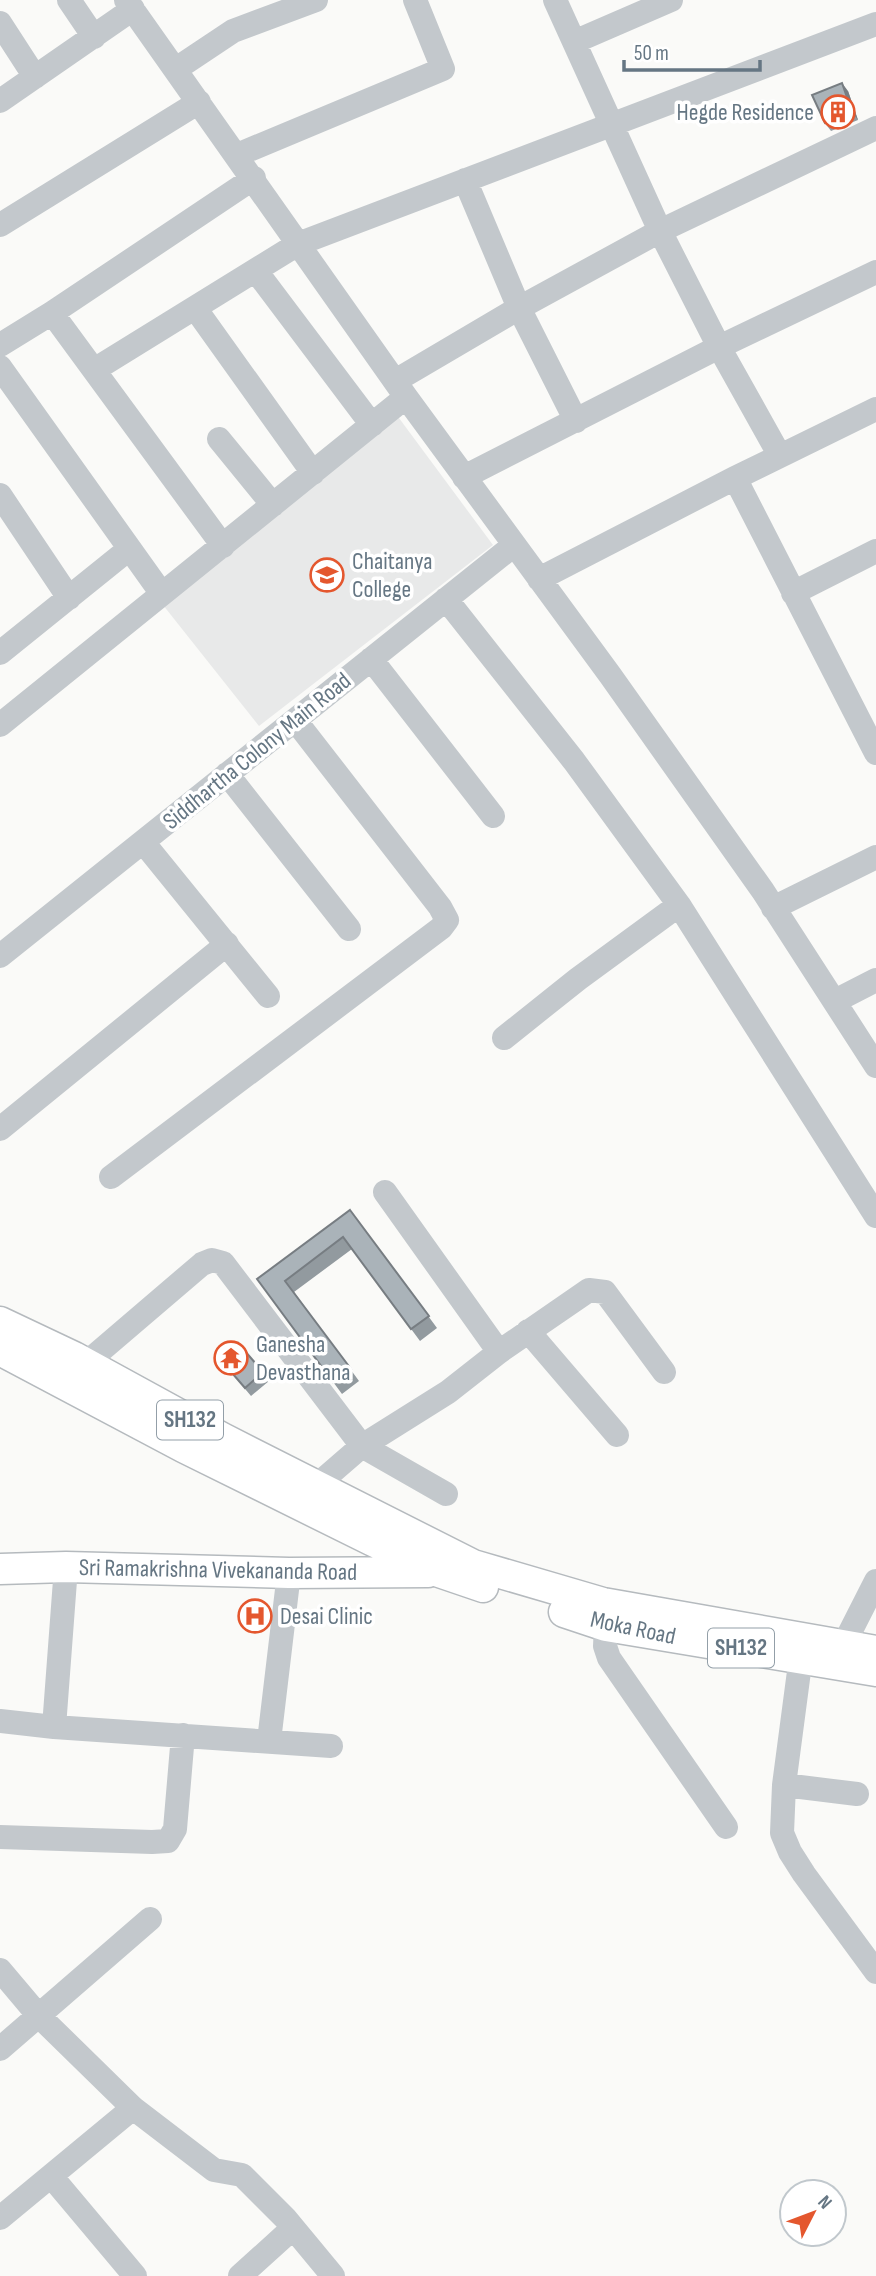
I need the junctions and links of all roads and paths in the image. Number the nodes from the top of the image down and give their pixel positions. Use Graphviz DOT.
graph roads {
  1 [pos="69,0"];
  2 [pos="316,0"];
  3 [pos="415,0"];
  4 [pos="555,0"];
  5 [pos="671,0"];
  6 [pos="130,5"];
  7 [pos="0,23"];
  8 [pos="876,24"];
  9 [pos="94,37"];
  10 [pos="575,43"];
  11 [pos="176,69"];
  12 [pos="35,77"];
  13 [pos="0,101"];
  14 [pos="200,102"];
  15 [pos="611,124"];
  16 [pos="876,128"];
  17 [pos="237,155"];
  18 [pos="254,178"];
  19 [pos="465,180"];
  20 [pos="0,225"];
  21 [pos="660,231"];
  22 [pos="298,244"];
  23 [pos="256,271"];
  24 [pos="876,272"];
  25 [pos="519,308"];
  26 [pos="195,309"];
  27 [pos="52,313"];
  28 [pos="0,345"];
  29 [pos="719,347"];
  30 [pos="0,368"];
  31 [pos="94,370"];
  32 [pos="401,389"];
  33 [pos="876,409"];
  34 [pos="576,421"];
  35 [pos="372,425"];
  36 [pos="219,439"];
  37 [pos="780,456"];
  38 [pos="313,473"];
  39 [pos="464,477"];
  40 [pos="735,478"];
  41 [pos="0,495"];
  42 [pos="273,505"];
  43 [pos="514,545"];
  44 [pos="223,546"];
  45 [pos="129,549"];
  46 [pos="876,551"];
  47 [pos="539,579"];
  48 [pos="793,593"];
  49 [pos="162,594"];
  50 [pos="69,598"];
  51 [pos="446,599"];
  52 [pos="4,641"];
  53 [pos="371,659"];
  54 [pos="295,720"];
  55 [pos="0,725"];
  56 [pos="876,753"];
  57 [pos="227,774"];
  58 [pos="493,816"];
  59 [pos="143,842"];
  60 [pos="876,857"];
  61 [pos="679,905"];
  62 [pos="773,908"];
  63 [pos="349,929"];
  64 [pos="227,944"];
  65 [pos="0,956"];
  66 [pos="876,980"];
  67 [pos="268,996"];
  68 [pos="835,1001"];
  69 [pos="504,1038"];
  70 [pos="876,1066"];
  71 [pos="0,1129"];
  72 [pos="111,1177"];
  73 [pos="385,1192"];
  74 [pos="876,1216"];
  75 [pos="0,1322"];
  76 [pos="528,1331"];
  77 [pos="0,1350"];
  78 [pos="499,1352"];
  79 [pos="85,1364"];
  80 [pos="664,1372"];
  81 [pos="617,1435"];
  82 [pos="362,1446"];
  83 [pos="317,1485"];
  84 [pos="446,1494"];
  85 [pos="376,1529"];
  86 [pos="473,1565"];
  87 [pos="66,1567"];
  88 [pos="0,1569"];
  89 [pos="436,1572"];
  90 [pos="289,1573"];
  91 [pos="876,1581"];
  92 [pos="606,1626"];
  93 [pos="844,1644"];
  94 [pos="802,1648"];
  95 [pos="876,1651"];
  96 [pos="876,1671"];
  97 [pos="0,1721"];
  98 [pos="54,1727"];
  99 [pos="183,1735"];
  100 [pos="270,1741"];
  101 [pos="331,1746"];
  102 [pos="784,1785"];
  103 [pos="857,1794"];
  104 [pos="726,1828"];
  105 [pos="0,1837"];
  106 [pos="150,1919"];
  107 [pos="0,1970"];
  108 [pos="876,1972"];
  109 [pos="38,2015"];
  110 [pos="0,2049"];
  111 [pos="133,2108"];
  112 [pos="51,2176"];
  113 [pos="0,2218"];
  114 [pos="293,2228"];
  115 [pos="129,2274"];
  116 [pos="240,2276"];
  117 [pos="333,2276"];
  1 -- 9 [label="street"];
  2 -- 11 [label="street"];
  3 -- 17 [label="street"];
  4 -- 10 [label="street"];
  5 -- 10 [label="street"];
  6 -- 9 [label="street"];
  6 -- 11 [label="street"];
  7 -- 12 [label="street"];
  8 -- 15 [label="street"];
  9 -- 12 [label="street"];
  10 -- 15 [label="street"];
  11 -- 14 [label="street"];
  12 -- 13 [label="street"];
  14 -- 17 [label="street"];
  14 -- 20 [label="street"];
  15 -- 19 [label="street"];
  15 -- 21 [label="street"];
  16 -- 21 [label="street"];
  17 -- 18 [label="street"];
  18 -- 22 [label="street"];
  18 -- 27 [label="street"];
  19 -- 22 [label="street"];
  19 -- 25 [label="street"];
  21 -- 25 [label="street"];
  21 -- 29 [label="street"];
  22 -- 23 [label="street"];
  22 -- 32 [label="street"];
  23 -- 26 [label="street"];
  23 -- 35 [label="street"];
  24 -- 29 [label="street"];
  25 -- 32 [label="street"];
  25 -- 34 [label="street"];
  26 -- 31 [label="street"];
  26 -- 38 [label="street"];
  27 -- 28 [label="street"];
  27 -- 31 [label="street"];
  29 -- 34 [label="street"];
  29 -- 37 [label="street"];
  30 -- 45 [label="street"];
  31 -- 44 [label="street"];
  32 -- 35 [label="street"];
  32 -- 39 [label="street"];
  33 -- 37 [label="street"];
  34 -- 39 [label="street"];
  35 -- 38 [label="street"];
  36 -- 42 [label="street"];
  37 -- 40 [label="street"];
  38 -- 42 [label="street"];
  39 -- 43 [label="street"];
  40 -- 47 [label="street"];
  40 -- 48 [label="street"];
  41 -- 50 [label="street"];
  42 -- 44 [label="street"];
  43 -- 47 [label="street"];
  43 -- 51 [label="street, Siddhartha Colony Main Road"];
  44 -- 49 [label="street"];
  45 -- 49 [label="street"];
  45 -- 50 [label="street"];
  46 -- 48 [label="street"];
  47 -- 62 [label="street"];
  48 -- 56 [label="street"];
  49 -- 55 [label="street"];
  50 -- 52 [label="street"];
  51 -- 53 [label="street, Siddhartha Colony Main Road"];
  51 -- 61 [label="street"];
  53 -- 54 [label="street, Siddhartha Colony Main Road"];
  53 -- 58 [label="street"];
  54 -- 57 [label="street, Siddhartha Colony Main Road"];
  54 -- 72 [label="street"];
  57 -- 59 [label="street, Siddhartha Colony Main Road"];
  57 -- 63 [label="street"];
  59 -- 64 [label="street"];
  59 -- 65 [label="street, Siddhartha Colony Main Road"];
  60 -- 62 [label="street"];
  61 -- 69 [label="street"];
  61 -- 74 [label="street"];
  62 -- 68 [label="street"];
  64 -- 67 [label="street"];
  64 -- 71 [label="street"];
  66 -- 68 [label="street"];
  68 -- 70 [label="street"];
  73 -- 78 [label="street"];
  75 -- 79 [label="main road, SH132"];
  76 -- 78 [label="street"];
  76 -- 80 [label="street"];
  76 -- 81 [label="street"];
  77 -- 85 [label="main road, SH132"];
  78 -- 82 [label="street"];
  79 -- 82 [label="street"];
  79 -- 83 [label="main road, SH132"];
  82 -- 83 [label="street"];
  82 -- 84 [label="street"];
  83 -- 85 [label="main road, SH132"];
  85 -- 86 [label="main road, SH132"];
  85 -- 89 [label="main road, SH132"];
  86 -- 89 [label="main road"];
  86 -- 94 [label="main road, Moka Road / SH132"];
  87 -- 88 [label="main road, Sri Ramakrishna Vivekananda Road"];
  87 -- 90 [label="main road, Sri Ramakrishna Vivekananda Road"];
  87 -- 98 [label="street"];
  89 -- 90 [label="main road, Sri Ramakrishna Vivekananda Road"];
  89 -- 92 [label="main road, Moka Road / SH132"];
  90 -- 100 [label="street"];
  91 -- 93 [label="street"];
  92 -- 94 [label="main road, Moka Road / SH132"];
  92 -- 104 [label="street"];
  93 -- 94 [label="main road, Moka Road / SH132"];
  93 -- 95 [label="main road, Moka Road / SH132"];
  94 -- 96 [label="main road, Moka Road / SH132"];
  94 -- 102 [label="street"];
  97 -- 98 [label="street"];
  98 -- 99 [label="street"];
  99 -- 100 [label="street"];
  99 -- 105 [label="street"];
  100 -- 101 [label="street"];
  102 -- 103 [label="street"];
  102 -- 108 [label="street"];
  106 -- 109 [label="street"];
  107 -- 109 [label="street"];
  109 -- 110 [label="street"];
  109 -- 111 [label="street"];
  111 -- 112 [label="street"];
  111 -- 114 [label="street"];
  112 -- 113 [label="street"];
  112 -- 115 [label="street"];
  114 -- 116 [label="street"];
  114 -- 117 [label="street"];
}
